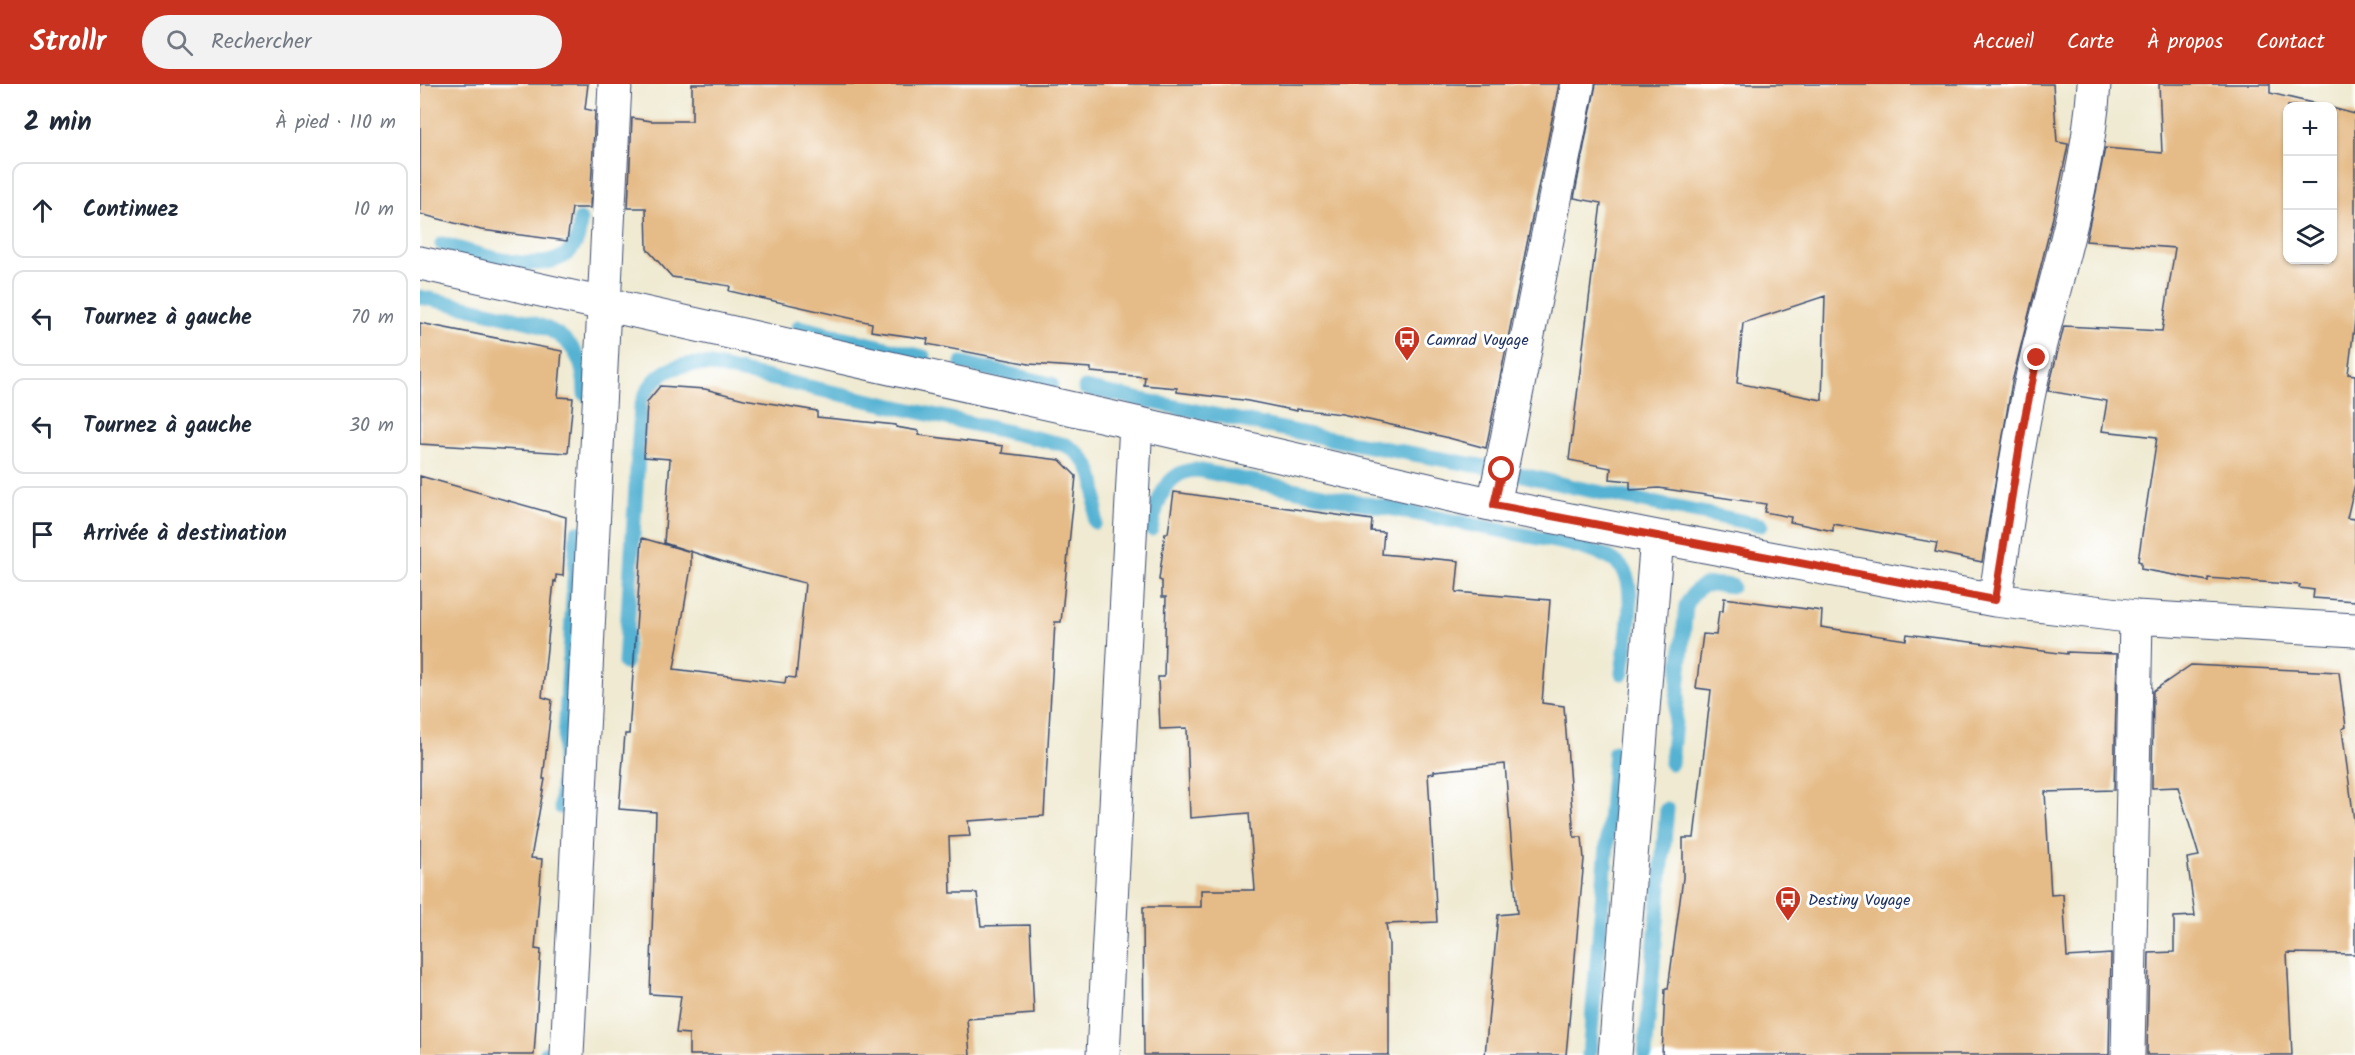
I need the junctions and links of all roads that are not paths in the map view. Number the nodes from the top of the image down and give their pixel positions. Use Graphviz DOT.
graph roads {
  1 [pos="615,84"];
  2 [pos="1578,84"];
  3 [pos="2094,84"];
  4 [pos="420,263"];
  5 [pos="605,304"];
  6 [pos="1136,423"];
  7 [pos="1494,505"];
  8 [pos="1657,537"];
  9 [pos="1995,600"];
  10 [pos="2136,617"];
  11 [pos="2355,630"];
  12 [pos="567,1055"];
  13 [pos="1103,1055"];
  14 [pos="1615,1055"];
  15 [pos="2128,1055"];
  1 -- 5 [label="street"];
  2 -- 7 [label="street"];
  3 -- 9 [label="street"];
  4 -- 5 [label="street"];
  5 -- 6 [label="street"];
  5 -- 12 [label="street"];
  6 -- 7 [label="street"];
  6 -- 13 [label="street"];
  7 -- 8 [label="street"];
  8 -- 9 [label="street"];
  8 -- 14 [label="street"];
  9 -- 10 [label="street"];
  10 -- 11 [label="street"];
  10 -- 15 [label="street"];
}
